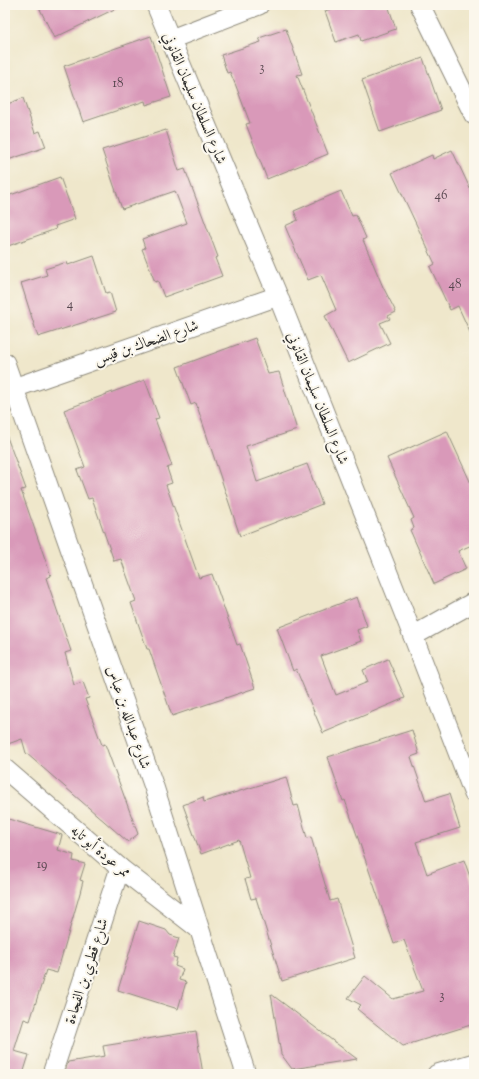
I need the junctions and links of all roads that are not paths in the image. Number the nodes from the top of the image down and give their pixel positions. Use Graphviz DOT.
graph roads {
  1 [pos="156,5"];
  2 [pos="259,5"];
  3 [pos="420,5"];
  4 [pos="171,39"];
  5 [pos="474,116"];
  6 [pos="278,296"];
  7 [pos="5,363"];
  8 [pos="14,388"];
  9 [pos="474,602"];
  10 [pos="414,636"];
  11 [pos="5,769"];
  12 [pos="474,794"];
  13 [pos="120,868"];
  14 [pos="199,930"];
  15 [pos="474,1062"];
  16 [pos="52,1074"];
  17 [pos="246,1074"];
  18 [pos="437,1074"];
  1 -- 4 [label="street, شارع السلطان سليمان القانوني"];
  2 -- 4 [label="street"];
  3 -- 5 [label="street"];
  4 -- 6 [label="street, شارع السلطان سليمان القانوني"];
  6 -- 8 [label="street, شارع الضحاك بن قيس"];
  6 -- 10 [label="street, شارع السلطان سليمان القانوني"];
  7 -- 8 [label="street, شارع عبدالله بن عباس"];
  8 -- 14 [label="street, شارع عبدالله بن عباس"];
  9 -- 10 [label="street"];
  10 -- 12 [label="street, شارع السلطان سليمان القانوني"];
  11 -- 13 [label="street, ممر عودة أبو تايه"];
  13 -- 14 [label="street, ممر عودة أبو تايه"];
  13 -- 16 [label="street, شارع قطري بن الفجاءة"];
  14 -- 17 [label="street, شارع عبدالله بن عباس"];
  15 -- 18 [label="street"];
}
